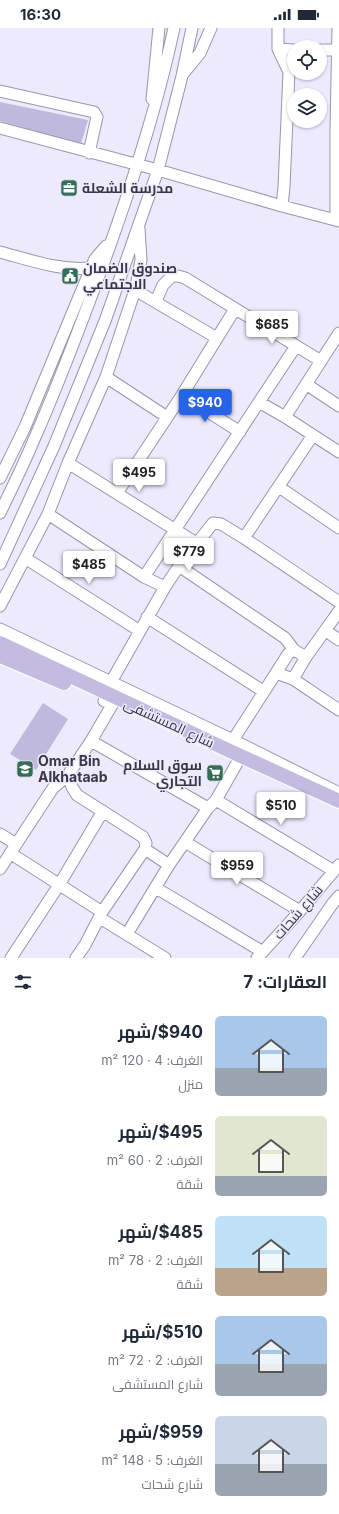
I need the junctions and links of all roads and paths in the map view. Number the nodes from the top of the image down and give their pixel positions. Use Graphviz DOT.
graph roads {
  1 [pos="159,28"];
  2 [pos="174,28"];
  3 [pos="192,28"];
  4 [pos="211,28"];
  5 [pos="278,28"];
  6 [pos="338,28"];
  7 [pos="278,49"];
  8 [pos="287,50"];
  9 [pos="327,50"];
  10 [pos="337,50"];
  11 [pos="182,76"];
  12 [pos="0,91"];
  13 [pos="150,127"];
  14 [pos="0,128"];
  15 [pos="337,129"];
  16 [pos="89,153"];
  17 [pos="138,165"];
  18 [pos="158,170"];
  19 [pos="282,206"];
  20 [pos="338,220"];
  21 [pos="138,224"];
  22 [pos="112,240"];
  23 [pos="0,252"];
  24 [pos="91,268"];
  25 [pos="135,290"];
  26 [pos="156,301"];
  27 [pos="235,309"];
  28 [pos="339,333"];
  29 [pos="217,338"];
  30 [pos="296,346"];
  31 [pos="321,361"];
  32 [pos="106,377"];
  33 [pos="306,384"];
  34 [pos="182,395"];
  35 [pos="259,402"];
  36 [pos="339,406"];
  37 [pos="167,417"];
  38 [pos="285,417"];
  39 [pos="240,432"];
  40 [pos="313,435"];
  41 [pos="339,452"];
  42 [pos="68,462"];
  43 [pos="0,478"];
  44 [pos="279,487"];
  45 [pos="117,492"];
  46 [pos="0,513"];
  47 [pos="48,514"];
  48 [pos="339,528"];
  49 [pos="176,530"];
  50 [pos="244,538"];
  51 [pos="198,544"];
  52 [pos="25,558"];
  53 [pos="0,564"];
  54 [pos="179,566"];
  55 [pos="144,577"];
  56 [pos="164,587"];
  57 [pos="339,602"];
  58 [pos="0,606"];
  59 [pos="339,611"];
  60 [pos="147,617"];
  61 [pos="0,629"];
  62 [pos="140,631"];
  63 [pos="326,631"];
  64 [pos="339,640"];
  65 [pos="0,643"];
  66 [pos="294,650"];
  67 [pos="0,656"];
  68 [pos="306,657"];
  69 [pos="276,672"];
  70 [pos="293,679"];
  71 [pos="263,691"];
  72 [pos="108,695"];
  73 [pos="339,710"];
  74 [pos="233,740"];
  75 [pos="91,741"];
  76 [pos="237,763"];
  77 [pos="68,775"];
  78 [pos="339,793"];
  79 [pos="339,801"];
  80 [pos="212,804"];
  81 [pos="339,810"];
  82 [pos="103,811"];
  83 [pos="0,834"];
  84 [pos="186,842"];
  85 [pos="16,844"];
  86 [pos="145,848"];
  87 [pos="10,854"];
  88 [pos="169,866"];
  89 [pos="336,868"];
  90 [pos="0,869"];
  91 [pos="59,885"];
  92 [pos="156,888"];
  93 [pos="337,902"];
  94 [pos="300,911"];
  95 [pos="101,915"];
  96 [pos="127,934"];
  97 [pos="260,955"];
  98 [pos="11,958"];
  99 [pos="76,958"];
  100 [pos="165,958"];
  101 [pos="295,958"];
  1 -- 13 [label="street"];
  2 -- 13 [label="street"];
  3 -- 11 [label="street"];
  4 -- 11 [label="street"];
  5 -- 7 [label="street"];
  6 -- 10 [label="street"];
  7 -- 8 [label="street"];
  7 -- 19 [label="street"];
  9 -- 10 [label="street"];
  10 -- 15 [label="street"];
  11 -- 18 [label="street"];
  12 -- 16 [label="street"];
  13 -- 17 [label="street"];
  14 -- 16 [label="street"];
  15 -- 20 [label="street"];
  16 -- 17 [label="street"];
  17 -- 18 [label="street"];
  17 -- 22 [label="street"];
  18 -- 19 [label="street"];
  18 -- 21 [label="street"];
  19 -- 20 [label="street"];
  21 -- 25 [label="street"];
  21 -- 53 [label="street"];
  22 -- 24 [label="street"];
  22 -- 46 [label="street"];
  23 -- 24 [label="street"];
  24 -- 43 [label="street"];
  25 -- 26 [label="street"];
  25 -- 32 [label="street"];
  26 -- 27 [label="street"];
  26 -- 29 [label="street"];
  27 -- 29 [label="street"];
  27 -- 30 [label="street"];
  28 -- 31 [label="street"];
  29 -- 34 [label="street"];
  30 -- 31 [label="street"];
  30 -- 35 [label="street"];
  31 -- 33 [label="street"];
  32 -- 37 [label="street"];
  32 -- 42 [label="street"];
  33 -- 36 [label="street"];
  33 -- 38 [label="street"];
  34 -- 37 [label="street"];
  34 -- 39 [label="street"];
  35 -- 38 [label="street"];
  35 -- 39 [label="street"];
  37 -- 45 [label="street"];
  38 -- 40 [label="street"];
  39 -- 49 [label="street"];
  40 -- 41 [label="street"];
  40 -- 44 [label="street"];
  42 -- 45 [label="street"];
  42 -- 47 [label="street"];
  44 -- 48 [label="street"];
  44 -- 50 [label="street"];
  45 -- 49 [label="street"];
  47 -- 52 [label="street"];
  47 -- 55 [label="street"];
  49 -- 51 [label="street"];
  49 -- 55 [label="street"];
  50 -- 51 [label="street"];
  50 -- 57 [label="street"];
  51 -- 54 [label="street"];
  52 -- 58 [label="street"];
  52 -- 62 [label="street"];
  54 -- 56 [label="street"];
  54 -- 66 [label="street"];
  55 -- 56 [label="street"];
  56 -- 60 [label="street"];
  59 -- 63 [label="street"];
  60 -- 62 [label="street"];
  60 -- 71 [label="street"];
  61 -- 72 [label="street"];
  62 -- 72 [label="street"];
  63 -- 64 [label="street"];
  63 -- 68 [label="street"];
  65 -- 72 [label="main road, شارع المستشفى"];
  66 -- 68 [label="street"];
  66 -- 69 [label="street"];
  67 -- 72 [label="main road, شارع المستشفى"];
  68 -- 70 [label="street"];
  69 -- 70 [label="street"];
  69 -- 71 [label="street"];
  70 -- 73 [label="street"];
  71 -- 74 [label="street"];
  72 -- 74 [label="street"];
  72 -- 75 [label="street"];
  72 -- 76 [label="main road, شارع المستشفى"];
  72 -- 79 [label="main road, شارع المستشفى"];
  74 -- 78 [label="street"];
  75 -- 77 [label="street"];
  75 -- 80 [label="street"];
  76 -- 80 [label="street"];
  76 -- 81 [label="main road, شارع المستشفى"];
  77 -- 82 [label="street"];
  77 -- 85 [label="street"];
  80 -- 84 [label="street"];
  80 -- 89 [label="street"];
  82 -- 86 [label="street"];
  82 -- 91 [label="street"];
  83 -- 85 [label="street"];
  84 -- 88 [label="street"];
  84 -- 94 [label="street"];
  85 -- 87 [label="street"];
  86 -- 88 [label="street"];
  86 -- 95 [label="street"];
  87 -- 90 [label="street"];
  87 -- 91 [label="street"];
  88 -- 92 [label="street"];
  89 -- 94 [label="street, شارع شحات"];
  91 -- 95 [label="street"];
  91 -- 98 [label="street"];
  92 -- 96 [label="street"];
  92 -- 97 [label="street"];
  93 -- 101 [label="street"];
  94 -- 97 [label="street, شارع شحات"];
  95 -- 96 [label="street"];
  95 -- 99 [label="street"];
  96 -- 100 [label="street"];
}
